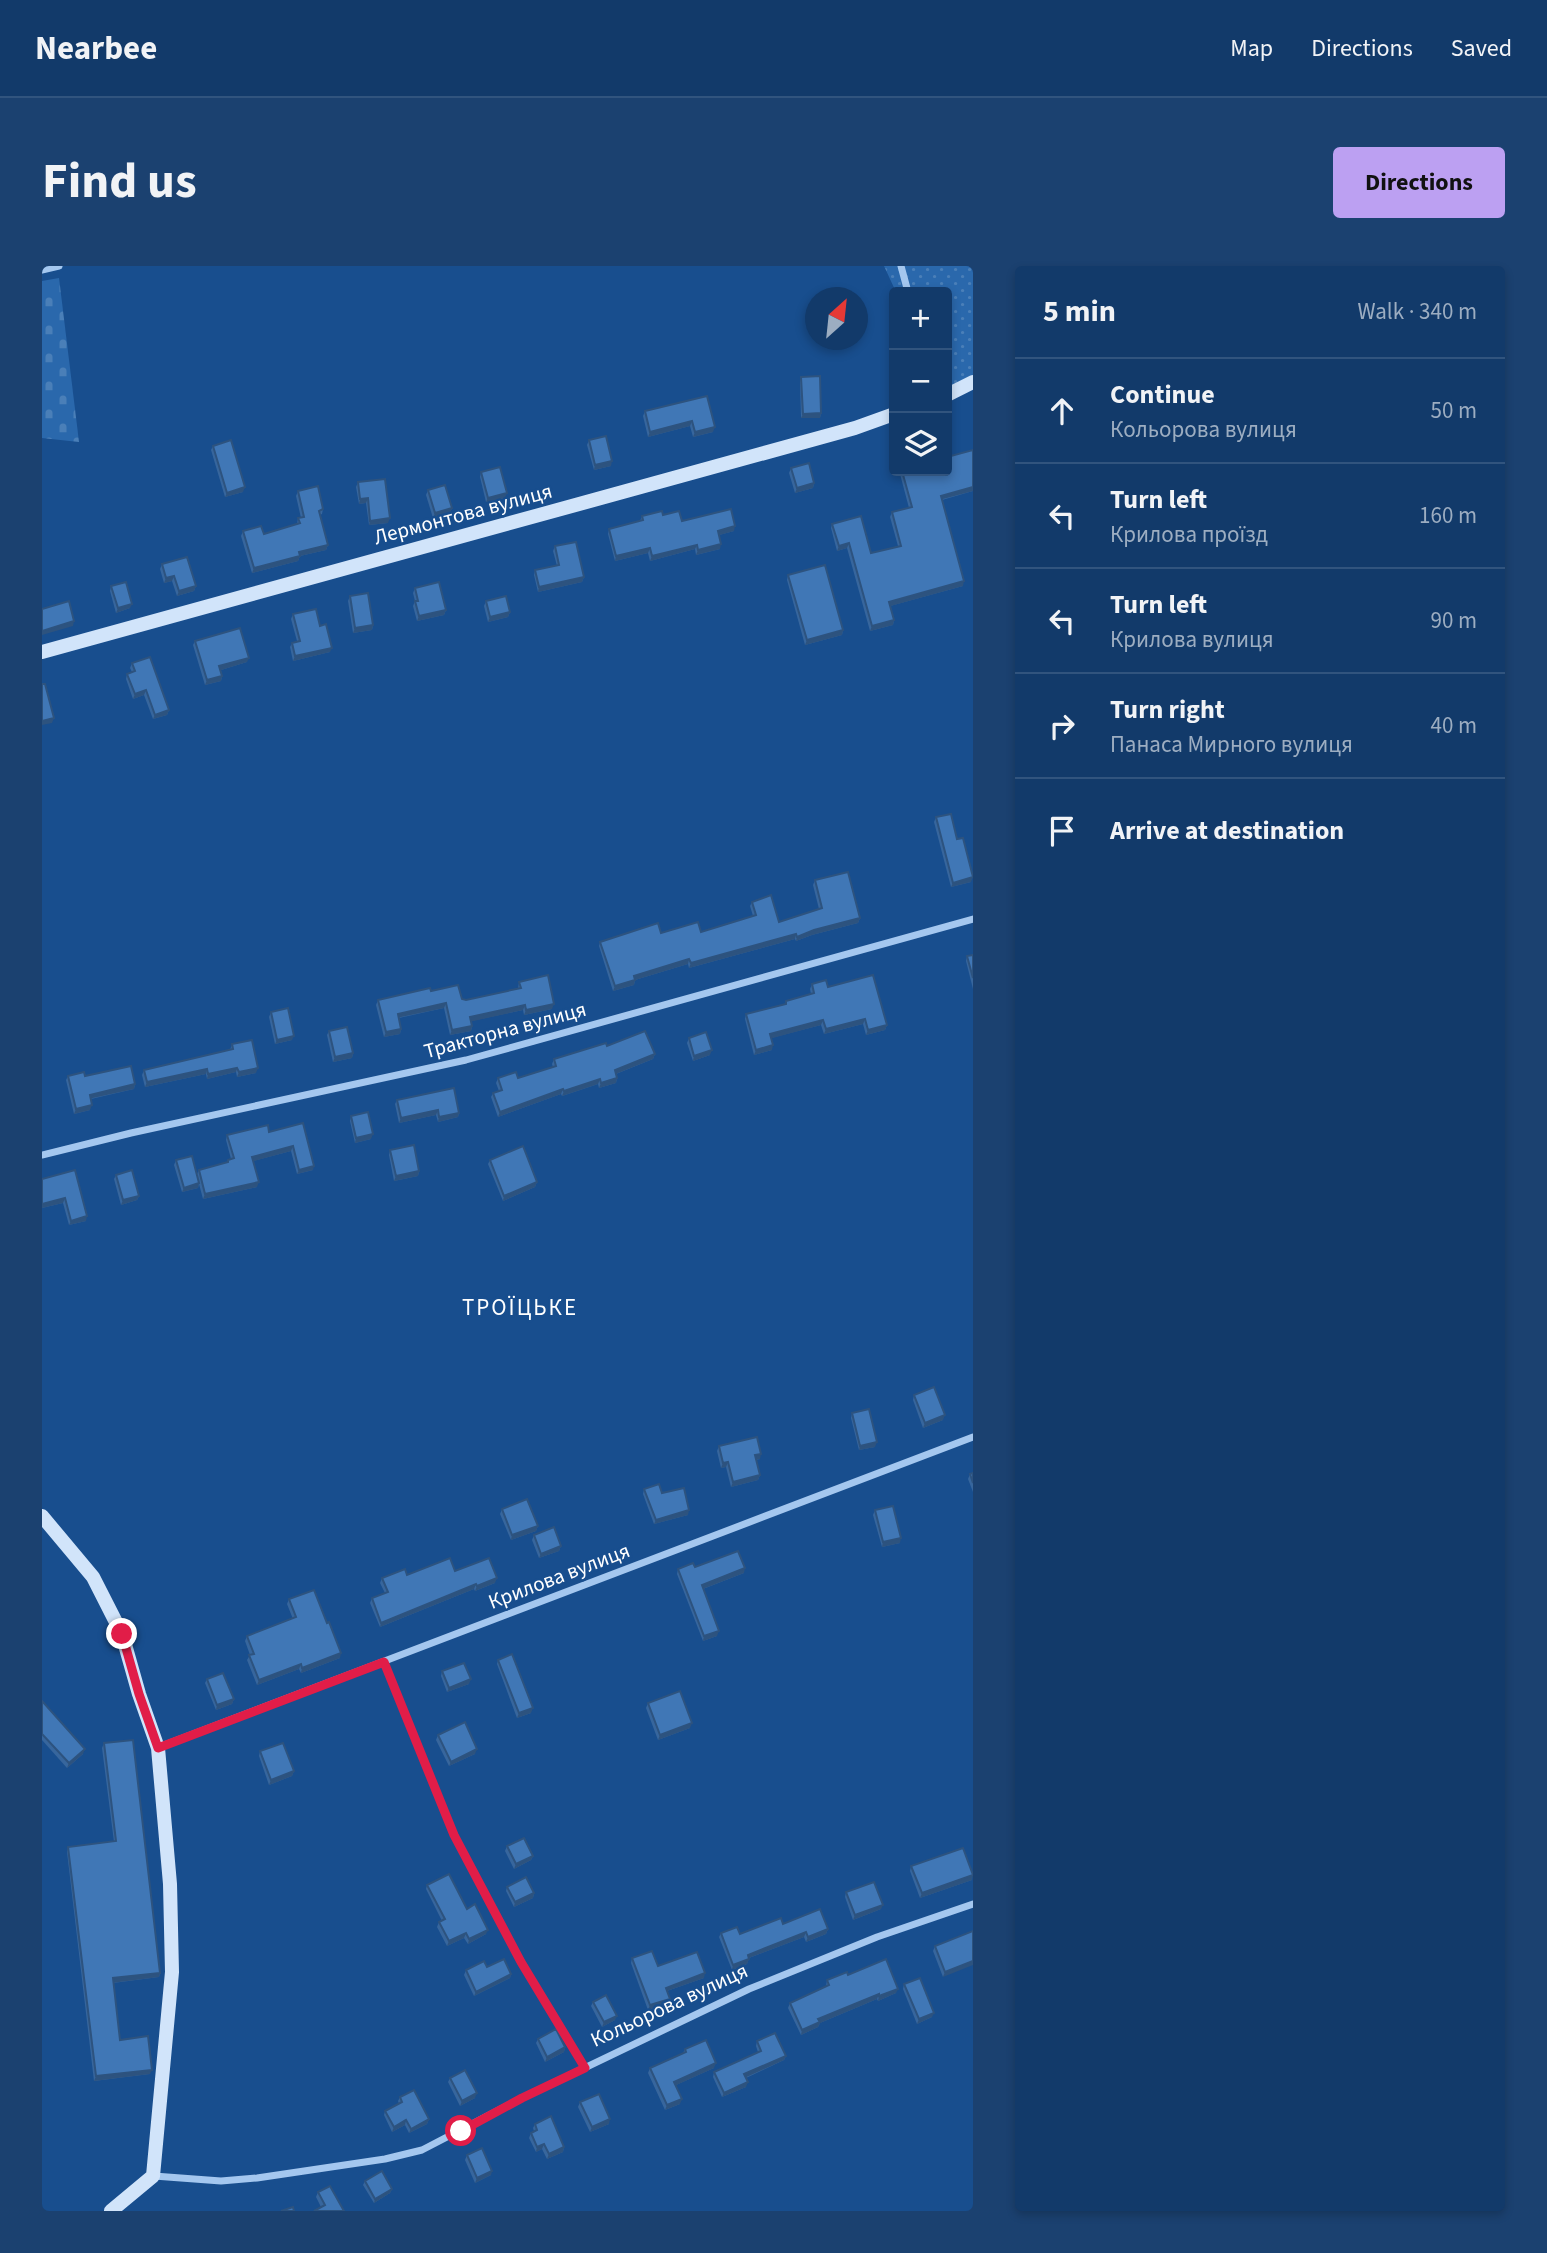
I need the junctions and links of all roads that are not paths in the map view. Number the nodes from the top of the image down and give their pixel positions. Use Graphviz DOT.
graph roads {
  1 [pos="59,266"];
  2 [pos="901,266"];
  3 [pos="42,270"];
  4 [pos="907,287"];
  5 [pos="973,382"];
  6 [pos="952,392"];
  7 [pos="889,416"];
  8 [pos="42,652"];
  9 [pos="973,919"];
  10 [pos="42,1155"];
  11 [pos="973,1437"];
  12 [pos="42,1516"];
  13 [pos="384,1662"];
  14 [pos="158,1748"];
  15 [pos="973,1904"];
  16 [pos="585,2068"];
  17 [pos="153,2176"];
  18 [pos="111,2211"];
  1 -- 3 [label="street"];
  2 -- 4 [label="street"];
  5 -- 6 [label="street"];
  7 -- 8 [label="street, Лермонтова вулиця"];
  9 -- 10 [label="street, Тракторна вулиця"];
  11 -- 13 [label="street, Крилова вулиця"];
  12 -- 14 [label="street"];
  13 -- 14 [label="street, Крилова вулиця"];
  13 -- 16 [label="street"];
  14 -- 17 [label="street"];
  15 -- 16 [label="street, Кольорова вулиця"];
  16 -- 17 [label="street, Кольорова вулиця"];
  17 -- 18 [label="street"];
}
